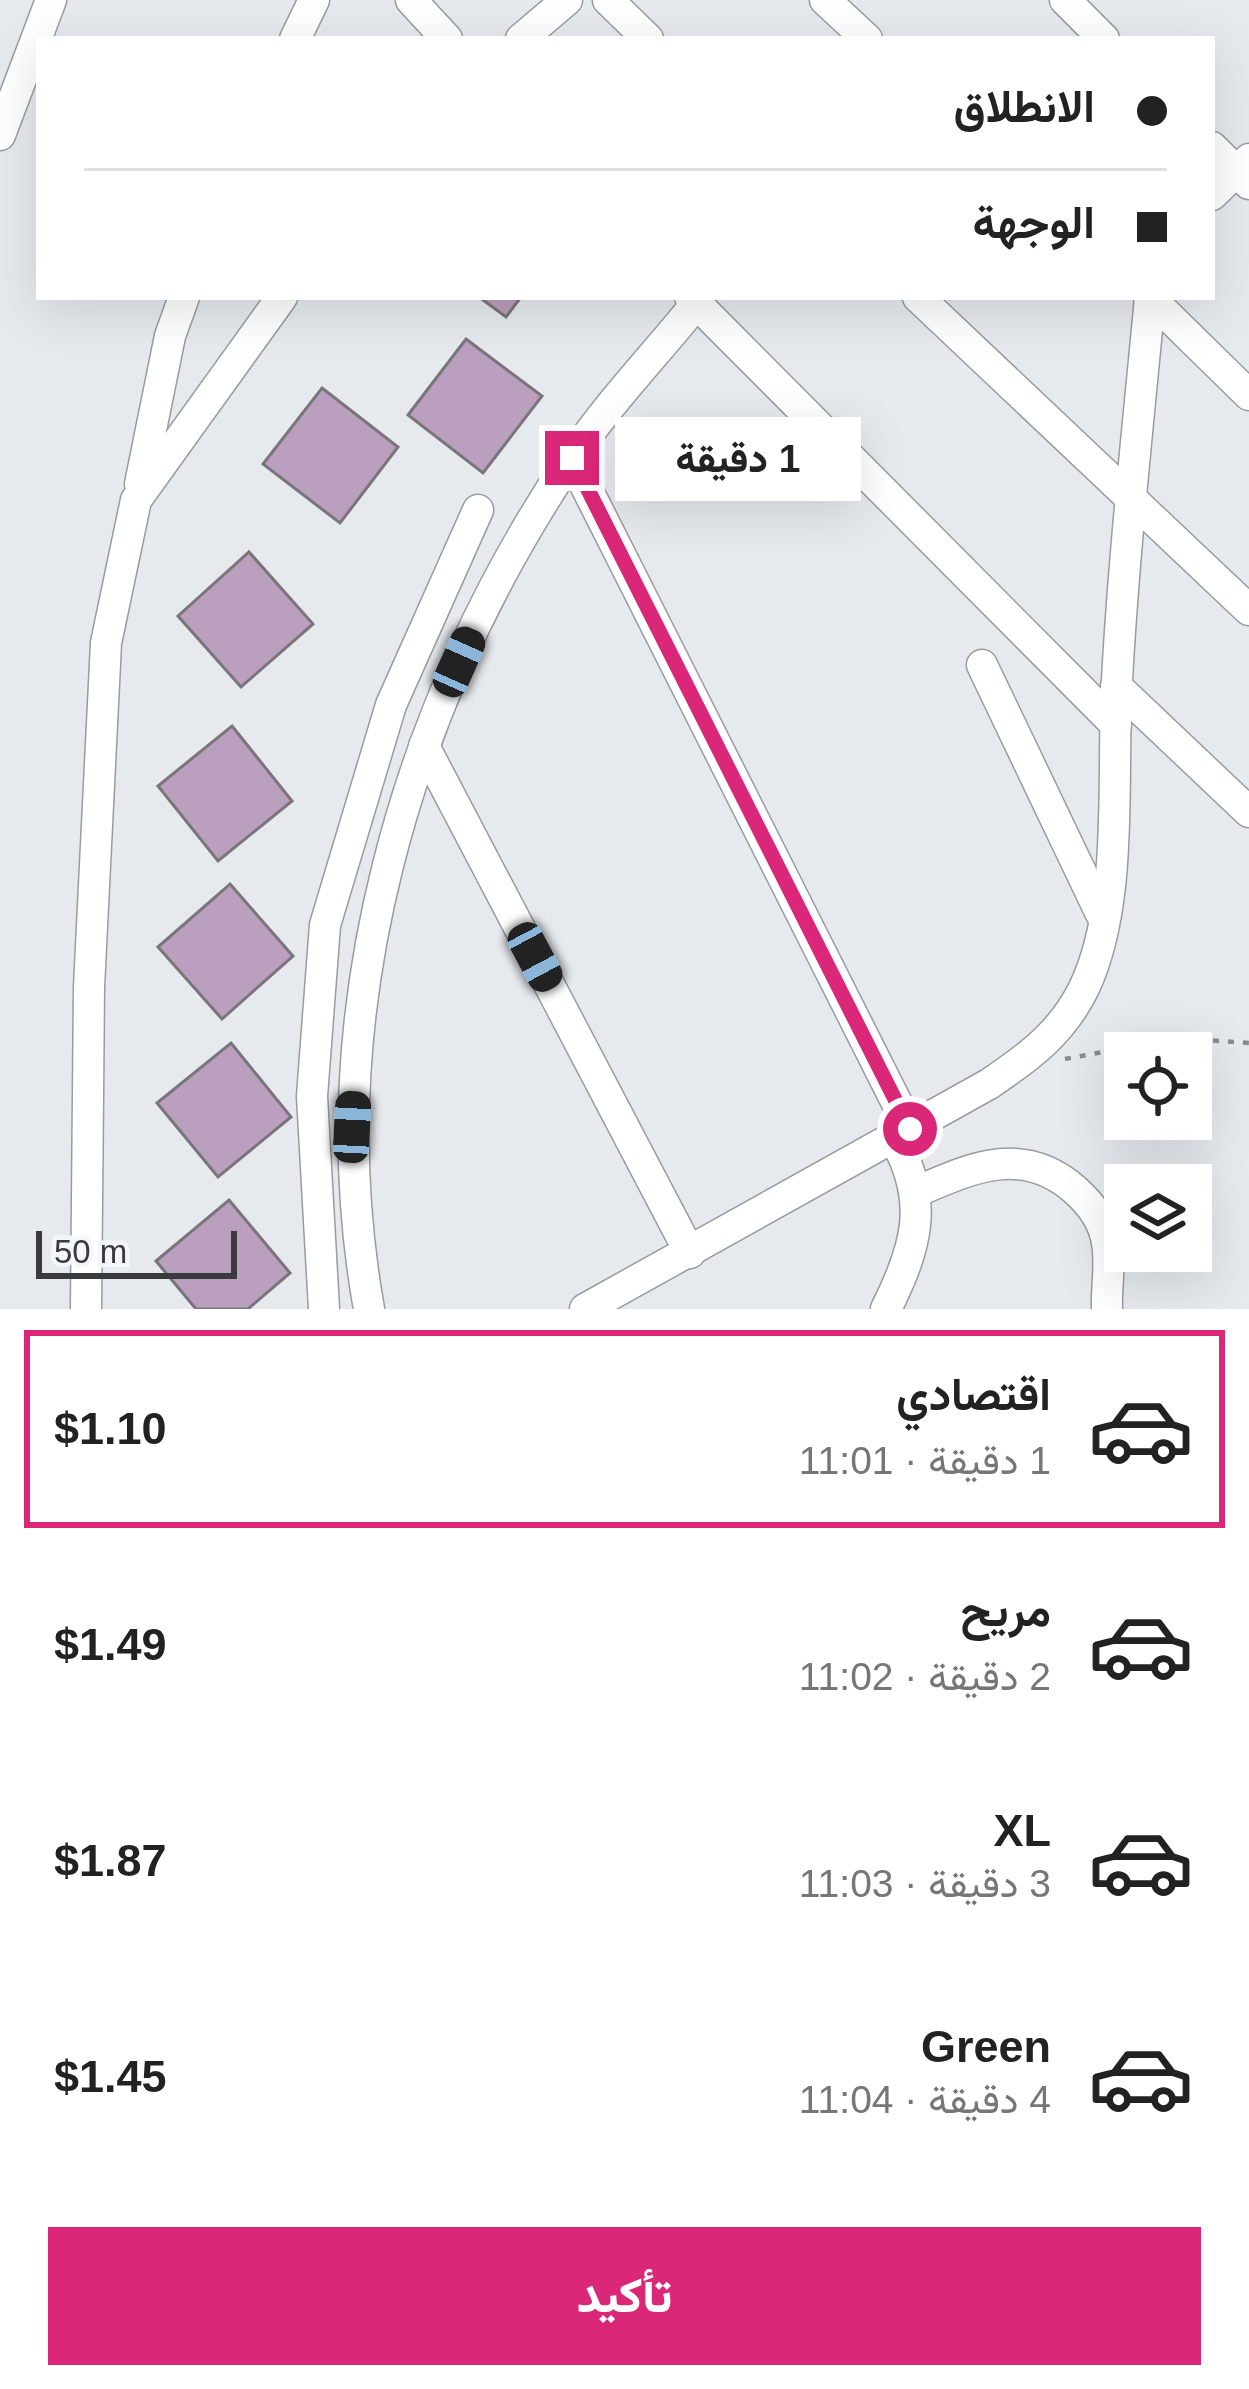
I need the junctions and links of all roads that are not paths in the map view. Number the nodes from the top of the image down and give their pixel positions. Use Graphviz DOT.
graph roads {
  1 [pos="51,0"];
  2 [pos="314,0"];
  3 [pos="411,0"];
  4 [pos="567,0"];
  5 [pos="608,0"];
  6 [pos="825,0"];
  7 [pos="1065,0"];
  8 [pos="37,36"];
  9 [pos="296,36"];
  10 [pos="444,36"];
  11 [pos="525,36"];
  12 [pos="645,36"];
  13 [pos="865,36"];
  14 [pos="1101,36"];
  15 [pos="36,40"];
  16 [pos="0,135"];
  17 [pos="1215,149"];
  18 [pos="1245,171"];
  19 [pos="1215,193"];
  20 [pos="183,300"];
  21 [pos="280,300"];
  22 [pos="693,300"];
  23 [pos="921,300"];
  24 [pos="1149,300"];
  25 [pos="1152,300"];
  26 [pos="1249,395"];
  27 [pos="572,458"];
  28 [pos="1131,495"];
  29 [pos="136,500"];
  30 [pos="478,510"];
  31 [pos="1249,610"];
  32 [pos="982,665"];
  33 [pos="1116,686"];
  34 [pos="1116,725"];
  35 [pos="424,746"];
  36 [pos="1249,812"];
  37 [pos="1102,916"];
  38 [pos="902,1133"];
  39 [pos="918,1191"];
  40 [pos="690,1253"];
  41 [pos="86,1309"];
  42 [pos="324,1309"];
  43 [pos="369,1309"];
  44 [pos="585,1309"];
  45 [pos="886,1309"];
  46 [pos="1107,1309"];
  1 -- 8 [label="street"];
  2 -- 9 [label="street"];
  3 -- 10 [label="street"];
  4 -- 11 [label="street"];
  5 -- 12 [label="street"];
  6 -- 13 [label="street"];
  7 -- 14 [label="street"];
  15 -- 16 [label="street"];
  17 -- 18 [label="street"];
  18 -- 19 [label="street"];
  20 -- 29 [label="street"];
  21 -- 29 [label="street"];
  22 -- 27 [label="street"];
  22 -- 34 [label="street"];
  23 -- 28 [label="street"];
  24 -- 28 [label="street"];
  25 -- 26 [label="street"];
  27 -- 35 [label="street"];
  27 -- 38 [label="street"];
  28 -- 31 [label="street"];
  28 -- 33 [label="street"];
  29 -- 41 [label="street"];
  30 -- 42 [label="street"];
  32 -- 37 [label="street"];
  33 -- 34 [label="street"];
  33 -- 36 [label="street"];
  34 -- 37 [label="street"];
  35 -- 40 [label="street"];
  35 -- 43 [label="street"];
  37 -- 38 [label="street"];
  38 -- 39 [label="street"];
  38 -- 40 [label="street"];
  39 -- 45 [label="street"];
  39 -- 46 [label="street"];
  40 -- 44 [label="street"];
}
